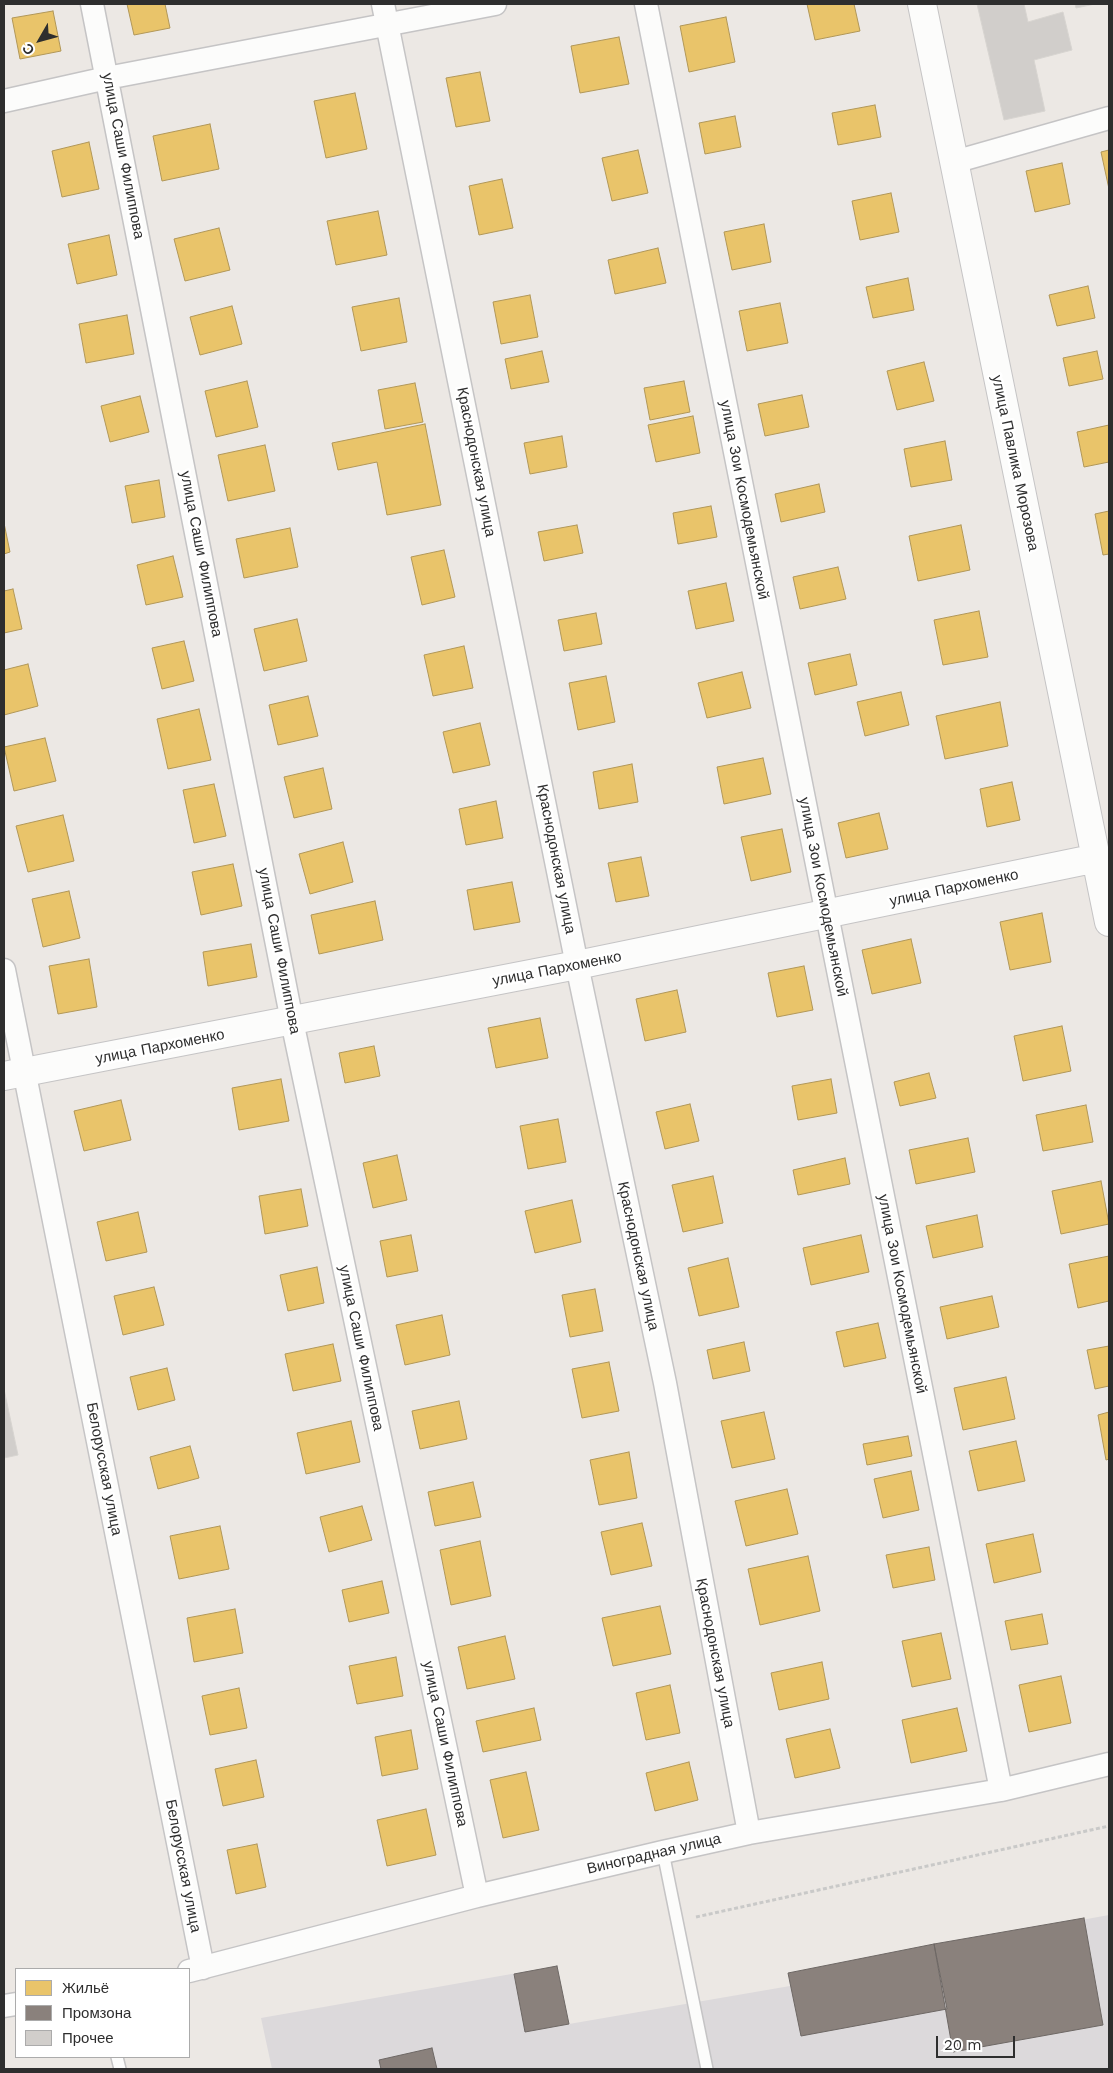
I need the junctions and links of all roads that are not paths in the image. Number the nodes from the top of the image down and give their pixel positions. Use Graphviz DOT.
graph roads {
  1 [pos="92,4"];
  2 [pos="495,4"];
  3 [pos="646,4"];
  4 [pos="922,4"];
  5 [pos="385,14"];
  6 [pos="107,78"];
  7 [pos="4,101"];
  8 [pos="1109,118"];
  9 [pos="954,162"];
  10 [pos="1103,856"];
  11 [pos="826,914"];
  12 [pos="1109,922"];
  13 [pos="577,965"];
  14 [pos="4,970"];
  15 [pos="292,1021"];
  16 [pos="15,1075"];
  17 [pos="1109,1764"];
  18 [pos="1001,1790"];
  19 [pos="749,1833"];
  20 [pos="662,1852"];
  21 [pos="477,1896"];
  22 [pos="196,1969"];
  23 [pos="708,2069"];
  1 -- 6 [label="street, улица Саши Филиппова"];
  2 -- 5 [label="street"];
  3 -- 11 [label="street, улица Зои Космодемьянской"];
  4 -- 9 [label="street, улица Павлика Морозова"];
  5 -- 6 [label="street"];
  5 -- 13 [label="street, Краснодонская улица"];
  6 -- 7 [label="street"];
  6 -- 15 [label="street, улица Саши Филиппова"];
  8 -- 9 [label="street"];
  9 -- 10 [label="street, улица Павлика Морозова"];
  10 -- 11 [label="street, улица Пархоменко"];
  10 -- 12 [label="street, улица Павлика Морозова"];
  11 -- 13 [label="street, улица Пархоменко"];
  11 -- 18 [label="street, улица Зои Космодемьянской"];
  13 -- 15 [label="street, улица Пархоменко"];
  13 -- 19 [label="street, Краснодонская улица"];
  14 -- 16 [label="street, Белорусская улица"];
  15 -- 16 [label="street, улица Пархоменко"];
  15 -- 21 [label="street, улица Саши Филиппова"];
  16 -- 22 [label="street, Белорусская улица"];
  17 -- 18 [label="street, Виноградная улица"];
  18 -- 19 [label="street, Виноградная улица"];
  19 -- 20 [label="street, Виноградная улица"];
  20 -- 21 [label="street, Виноградная улица"];
  20 -- 23 [label="lane"];
  21 -- 22 [label="street, Виноградная улица"];
}
